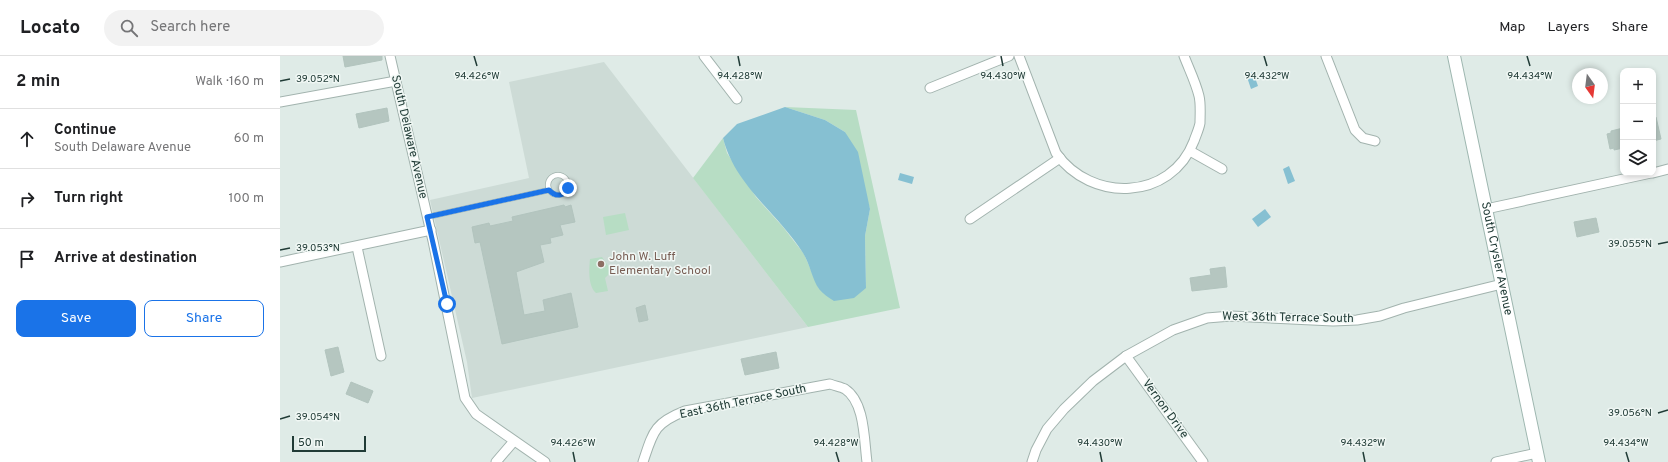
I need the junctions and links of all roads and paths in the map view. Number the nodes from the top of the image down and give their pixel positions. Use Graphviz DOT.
graph roads {
  1 [pos="390,56"];
  2 [pos="704,56"];
  3 [pos="1009,56"];
  4 [pos="1019,56"];
  5 [pos="1184,56"];
  6 [pos="1326,56"];
  7 [pos="1454,56"];
  8 [pos="396,81"];
  9 [pos="930,88"];
  10 [pos="737,99"];
  11 [pos="280,102"];
  12 [pos="1375,141"];
  13 [pos="1190,152"];
  14 [pos="1060,158"];
  15 [pos="1222,169"];
  16 [pos="1668,169"];
  17 [pos="1656,172"];
  18 [pos="1638,176"];
  19 [pos="549,190"];
  20 [pos="1486,209"];
  21 [pos="427,217"];
  22 [pos="970,219"];
  23 [pos="430,230"];
  24 [pos="357,247"];
  25 [pos="280,262"];
  26 [pos="1502,284"];
  27 [pos="381,356"];
  28 [pos="1126,356"];
  29 [pos="514,441"];
  30 [pos="1538,458"];
  31 [pos="496,462"];
  32 [pos="545,462"];
  33 [pos="643,462"];
  34 [pos="867,462"];
  35 [pos="1032,462"];
  36 [pos="1203,462"];
  37 [pos="1496,462"];
  1 -- 8 [label="street, South Delaware Avenue"];
  2 -- 10 [label="street"];
  3 -- 9 [label="street"];
  4 -- 14 [label="street"];
  5 -- 13 [label="street"];
  6 -- 12 [label="street"];
  7 -- 20 [label="main road, South Crysler Avenue"];
  8 -- 11 [label="street"];
  8 -- 21 [label="street, South Delaware Avenue"];
  13 -- 14 [label="street"];
  13 -- 15 [label="street"];
  14 -- 22 [label="street"];
  16 -- 17 [label="street"];
  18 -- 20 [label="street"];
  19 -- 19 [label="lane"];
  19 -- 21 [label="lane"];
  20 -- 26 [label="main road, South Crysler Avenue"];
  21 -- 23 [label="street, South Delaware Avenue"];
  23 -- 24 [label="street"];
  23 -- 29 [label="street, South Delaware Avenue"];
  24 -- 25 [label="street"];
  24 -- 27 [label="street"];
  26 -- 28 [label="street, West 36th Terrace South"];
  26 -- 30 [label="main road, South Crysler Avenue"];
  28 -- 35 [label="street, West 36th Terrace South"];
  28 -- 36 [label="street, Vernon Drive"];
  29 -- 31 [label="street"];
  29 -- 32 [label="street, South Delaware Avenue"];
  30 -- 37 [label="street"];
  33 -- 34 [label="street, East 36th Terrace South"];
}
